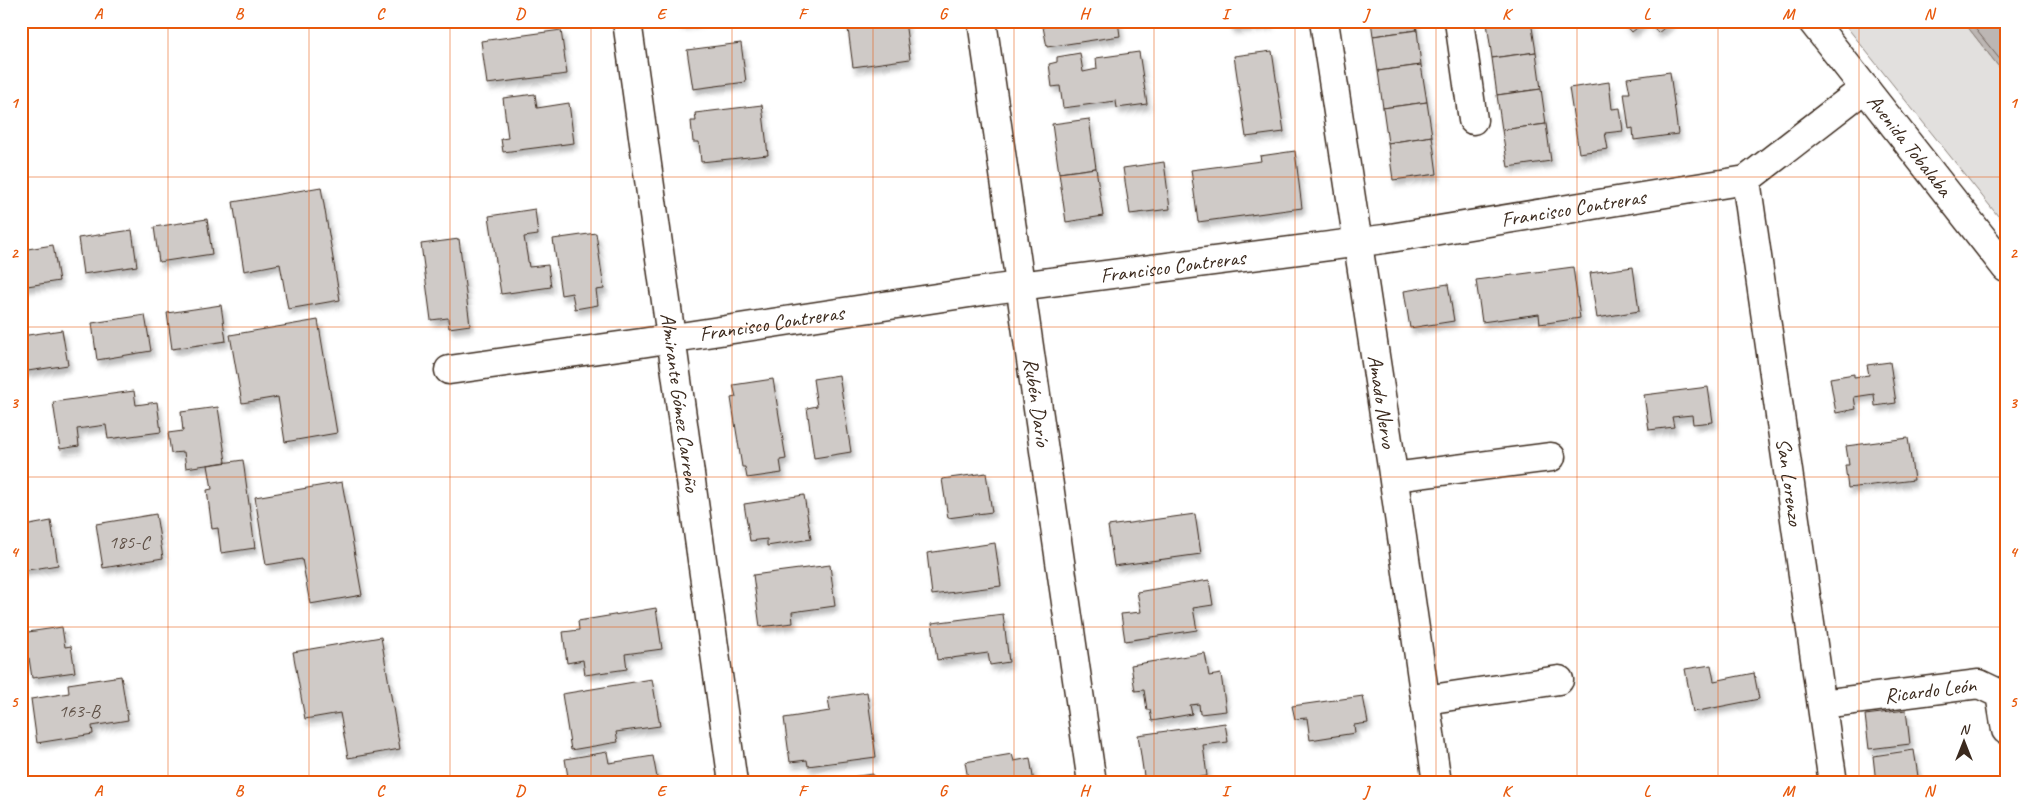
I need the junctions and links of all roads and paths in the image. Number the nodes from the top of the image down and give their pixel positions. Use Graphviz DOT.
graph roads {
  1 [pos="627,21"];
  2 [pos="982,21"];
  3 [pos="1324,21"];
  4 [pos="1459,21"];
  5 [pos="1812,21"];
  6 [pos="1865,88"];
  7 [pos="1473,120"];
  8 [pos="1746,180"];
  9 [pos="1357,243"];
  10 [pos="2006,268"];
  11 [pos="1020,286"];
  12 [pos="670,338"];
  13 [pos="449,370"];
  14 [pos="1551,457"];
  15 [pos="1394,478"];
  16 [pos="1559,680"];
  17 [pos="1426,700"];
  18 [pos="1822,704"];
  19 [pos="2006,730"];
  20 [pos="733,783"];
  21 [pos="1092,783"];
  22 [pos="1438,783"];
  23 [pos="1832,783"];
  1 -- 12 [label="street, Almirante Gómez Carreño"];
  2 -- 11 [label="street, Rubén Darío"];
  3 -- 9 [label="street, Amado Nervo"];
  4 -- 7 [label="street"];
  5 -- 6 [label="street, Avenida Tobalaba"];
  6 -- 8 [label="street, Francisco Contreras"];
  6 -- 10 [label="street, Avenida Tobalaba"];
  8 -- 9 [label="street, Francisco Contreras"];
  8 -- 18 [label="street, San Lorenzo"];
  9 -- 11 [label="street, Francisco Contreras"];
  9 -- 15 [label="street, Amado Nervo"];
  11 -- 12 [label="street, Francisco Contreras"];
  11 -- 21 [label="street, Rubén Darío"];
  12 -- 13 [label="street, Francisco Contreras"];
  12 -- 20 [label="street, Almirante Gómez Carreño"];
  14 -- 15 [label="street"];
  15 -- 17 [label="street, Amado Nervo"];
  16 -- 17 [label="street"];
  17 -- 22 [label="street, Amado Nervo"];
  18 -- 19 [label="street, Ricardo León"];
  18 -- 23 [label="street, San Lorenzo"];
}
